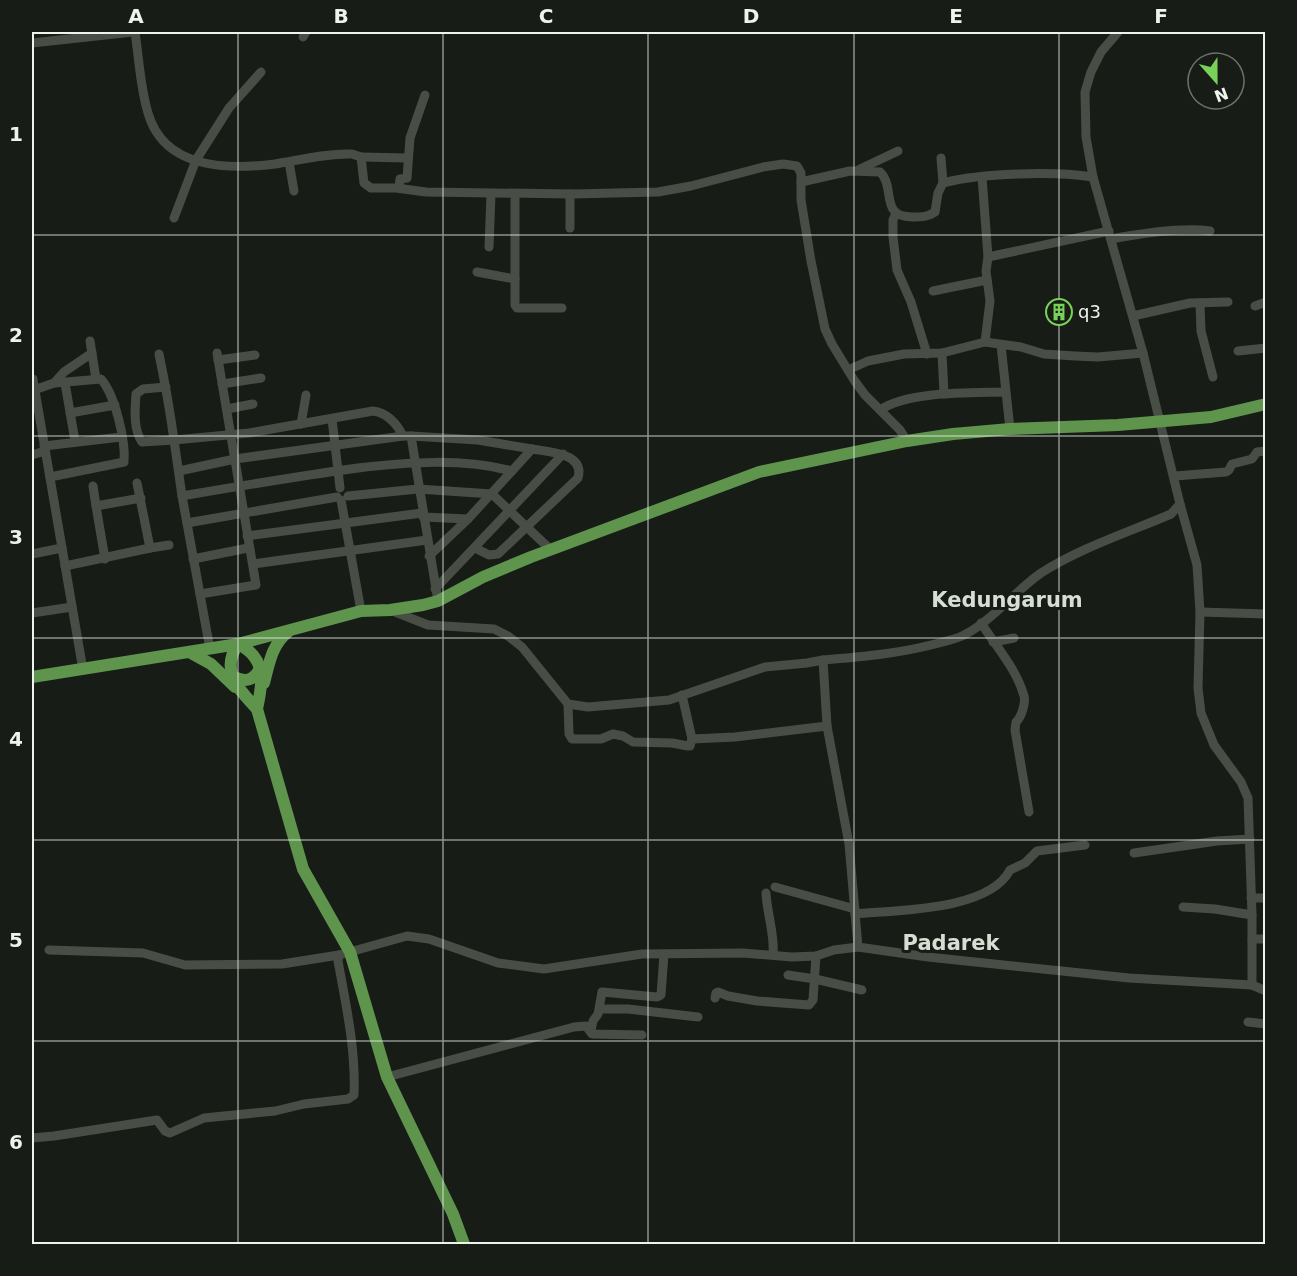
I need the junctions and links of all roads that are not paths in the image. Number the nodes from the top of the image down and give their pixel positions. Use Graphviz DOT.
graph roads {
  1 [pos="134,32"];
  2 [pos="1118,32"];
  3 [pos="32,44"];
  4 [pos="261,72"];
  5 [pos="425,95"];
  6 [pos="898,151"];
  7 [pos="362,157"];
  8 [pos="407,158"];
  9 [pos="941,158"];
  10 [pos="198,161"];
  11 [pos="289,162"];
  12 [pos="855,171"];
  13 [pos="982,177"];
  14 [pos="1093,177"];
  15 [pos="801,182"];
  16 [pos="943,183"];
  17 [pos="399,188"];
  18 [pos="294,191"];
  19 [pos="491,194"];
  20 [pos="515,194"];
  21 [pos="570,194"];
  22 [pos="896,213"];
  23 [pos="174,218"];
  24 [pos="570,228"];
  25 [pos="1210,231"];
  26 [pos="1110,235"];
  27 [pos="489,247"];
  28 [pos="988,257"];
  29 [pos="477,272"];
  30 [pos="515,279"];
  31 [pos="987,280"];
  32 [pos="933,291"];
  33 [pos="1228,302"];
  34 [pos="1266,302"];
  35 [pos="1200,303"];
  36 [pos="1254,306"];
  37 [pos="562,308"];
  38 [pos="1133,316"];
  39 [pos="90,341"];
  40 [pos="985,342"];
  41 [pos="1001,345"];
  42 [pos="1266,348"];
  43 [pos="1238,351"];
  44 [pos="92,353"];
  45 [pos="942,353"];
  46 [pos="1143,353"];
  47 [pos="159,354"];
  48 [pos="927,354"];
  49 [pos="255,355"];
  50 [pos="848,370"];
  51 [pos="1213,377"];
  52 [pos="261,378"];
  53 [pos="33,379"];
  54 [pos="96,379"];
  55 [pos="54,383"];
  56 [pos="65,383"];
  57 [pos="222,384"];
  58 [pos="166,387"];
  59 [pos="34,390"];
  60 [pos="1005,392"];
  61 [pos="944,394"];
  62 [pos="306,395"];
  63 [pos="253,404"];
  64 [pos="1266,404"];
  65 [pos="115,405"];
  66 [pos="35,409"];
  67 [pos="227,409"];
  68 [pos="880,410"];
  69 [pos="70,413"];
  70 [pos="332,419"];
  71 [pos="1159,421"];
  72 [pos="301,424"];
  73 [pos="1010,429"];
  74 [pos="231,435"];
  75 [pos="407,436"];
  76 [pos="121,437"];
  77 [pos="174,440"];
  78 [pos="75,441"];
  79 [pos="907,441"];
  80 [pos="336,445"];
  81 [pos="45,448"];
  82 [pos="532,449"];
  83 [pos="1266,451"];
  84 [pos="32,454"];
  85 [pos="563,454"];
  86 [pos="235,459"];
  87 [pos="414,462"];
  88 [pos="179,471"];
  89 [pos="339,471"];
  90 [pos="512,471"];
  91 [pos="1174,476"];
  92 [pos="50,477"];
  93 [pos="137,483"];
  94 [pos="93,486"];
  95 [pos="241,486"];
  96 [pos="418,489"];
  97 [pos="492,494"];
  98 [pos="182,496"];
  99 [pos="341,496"];
  100 [pos="141,498"];
  101 [pos="1180,504"];
  102 [pos="96,506"];
  103 [pos="511,510"];
  104 [pos="243,513"];
  105 [pos="423,515"];
  106 [pos="468,519"];
  107 [pos="187,523"];
  108 [pos="346,523"];
  109 [pos="528,528"];
  110 [pos="247,536"];
  111 [pos="427,540"];
  112 [pos="170,545"];
  113 [pos="62,548"];
  114 [pos="150,548"];
  115 [pos="248,548"];
  116 [pos="475,548"];
  117 [pos="351,550"];
  118 [pos="551,550"];
  119 [pos="32,554"];
  120 [pos="429,556"];
  121 [pos="105,559"];
  122 [pos="193,559"];
  123 [pos="253,564"];
  124 [pos="65,566"];
  125 [pos="200,594"];
  126 [pos="436,595"];
  127 [pos="72,607"];
  128 [pos="390,610"];
  129 [pos="361,611"];
  130 [pos="1200,612"];
  131 [pos="32,614"];
  132 [pos="1266,614"];
  133 [pos="981,623"];
  134 [pos="292,630"];
  135 [pos="1014,638"];
  136 [pos="993,642"];
  137 [pos="238,644"];
  138 [pos="210,649"];
  139 [pos="191,652"];
  140 [pos="823,660"];
  141 [pos="260,668"];
  142 [pos="83,669"];
  143 [pos="233,676"];
  144 [pos="32,677"];
  145 [pos="262,689"];
  146 [pos="243,694"];
  147 [pos="682,695"];
  148 [pos="568,704"];
  149 [pos="257,709"];
  150 [pos="827,726"];
  151 [pos="692,739"];
  152 [pos="1029,812"];
  153 [pos="1250,839"];
  154 [pos="1085,845"];
  155 [pos="1134,853"];
  156 [pos="775,886"];
  157 [pos="766,893"];
  158 [pos="1251,898"];
  159 [pos="1266,898"];
  160 [pos="1184,907"];
  161 [pos="855,912"];
  162 [pos="1252,915"];
  163 [pos="1252,939"];
  164 [pos="1266,939"];
  165 [pos="858,947"];
  166 [pos="49,950"];
  167 [pos="344,953"];
  168 [pos="664,954"];
  169 [pos="773,955"];
  170 [pos="816,956"];
  171 [pos="788,975"];
  172 [pos="815,979"];
  173 [pos="1252,985"];
  174 [pos="862,990"];
  175 [pos="1266,991"];
  176 [pos="715,998"];
  177 [pos="600,1009"];
  178 [pos="698,1017"];
  179 [pos="1248,1022"];
  180 [pos="1266,1024"];
  181 [pos="591,1030"];
  182 [pos="642,1035"];
  183 [pos="387,1077"];
  184 [pos="32,1138"];
  185 [pos="464,1245"];
  1 -- 3 [label="street"];
  1 -- 10 [label="street"];
  2 -- 14 [label="street"];
  4 -- 10 [label="street"];
  5 -- 8 [label="street"];
  6 -- 12 [label="street"];
  7 -- 8 [label="street"];
  7 -- 11 [label="street"];
  7 -- 17 [label="street"];
  8 -- 17 [label="street"];
  9 -- 16 [label="street"];
  10 -- 11 [label="street"];
  10 -- 23 [label="street"];
  11 -- 18 [label="street"];
  12 -- 15 [label="street"];
  12 -- 22 [label="street"];
  13 -- 14 [label="street"];
  13 -- 16 [label="street"];
  13 -- 28 [label="street"];
  14 -- 26 [label="street"];
  15 -- 21 [label="street"];
  15 -- 50 [label="street"];
  16 -- 22 [label="street"];
  17 -- 19 [label="street"];
  19 -- 20 [label="street"];
  19 -- 27 [label="street"];
  20 -- 21 [label="street"];
  20 -- 30 [label="street"];
  21 -- 24 [label="street"];
  22 -- 48 [label="street"];
  25 -- 26 [label="street"];
  26 -- 28 [label="street"];
  26 -- 38 [label="street"];
  28 -- 31 [label="street"];
  29 -- 30 [label="street"];
  30 -- 37 [label="street"];
  31 -- 32 [label="street"];
  31 -- 40 [label="street"];
  33 -- 35 [label="street"];
  34 -- 36 [label="street"];
  35 -- 38 [label="street"];
  35 -- 51 [label="street"];
  38 -- 46 [label="street"];
  39 -- 44 [label="street"];
  40 -- 41 [label="street"];
  40 -- 45 [label="street"];
  41 -- 46 [label="street"];
  41 -- 60 [label="street"];
  42 -- 43 [label="street"];
  44 -- 54 [label="street"];
  44 -- 55 [label="street"];
  45 -- 48 [label="street"];
  45 -- 61 [label="street"];
  46 -- 71 [label="street"];
  47 -- 58 [label="street"];
  48 -- 50 [label="street"];
  49 -- 57 [label="street"];
  50 -- 68 [label="street"];
  52 -- 57 [label="street"];
  53 -- 59 [label="street"];
  54 -- 56 [label="street"];
  54 -- 65 [label="street"];
  55 -- 56 [label="street"];
  55 -- 59 [label="street"];
  56 -- 69 [label="street"];
  57 -- 67 [label="street"];
  58 -- 77 [label="street"];
  58 -- 77 [label="street"];
  59 -- 66 [label="street"];
  60 -- 61 [label="street"];
  60 -- 73 [label="street"];
  61 -- 68 [label="street"];
  62 -- 72 [label="street"];
  63 -- 67 [label="street"];
  64 -- 71 [label="main road"];
  65 -- 69 [label="street"];
  65 -- 76 [label="street"];
  66 -- 81 [label="street"];
  67 -- 74 [label="street"];
  68 -- 79 [label="street"];
  69 -- 78 [label="street"];
  70 -- 72 [label="street"];
  70 -- 75 [label="street"];
  70 -- 80 [label="street"];
  71 -- 73 [label="main road"];
  71 -- 91 [label="street"];
  72 -- 74 [label="street"];
  73 -- 79 [label="main road"];
  74 -- 77 [label="street"];
  74 -- 86 [label="street"];
  75 -- 80 [label="street"];
  75 -- 82 [label="street"];
  75 -- 87 [label="street"];
  76 -- 78 [label="street"];
  76 -- 92 [label="street"];
  77 -- 88 [label="street"];
  78 -- 81 [label="street"];
  79 -- 118 [label="main road"];
  80 -- 86 [label="street"];
  80 -- 89 [label="street"];
  81 -- 84 [label="street"];
  81 -- 92 [label="street"];
  82 -- 85 [label="street"];
  82 -- 90 [label="street"];
  83 -- 91 [label="street"];
  85 -- 103 [label="street"];
  85 -- 109 [label="street"];
  86 -- 88 [label="street"];
  86 -- 95 [label="street"];
  87 -- 89 [label="street"];
  87 -- 90 [label="street"];
  87 -- 96 [label="street"];
  88 -- 98 [label="street"];
  89 -- 95 [label="street"];
  89 -- 99 [label="street"];
  90 -- 97 [label="street"];
  91 -- 101 [label="street"];
  92 -- 113 [label="street"];
  93 -- 100 [label="street"];
  94 -- 102 [label="street"];
  95 -- 98 [label="street"];
  95 -- 104 [label="street"];
  96 -- 97 [label="street"];
  96 -- 99 [label="street"];
  96 -- 105 [label="street"];
  97 -- 103 [label="street"];
  97 -- 106 [label="street"];
  98 -- 107 [label="street"];
  99 -- 104 [label="street"];
  99 -- 108 [label="street"];
  100 -- 102 [label="street"];
  100 -- 114 [label="street"];
  101 -- 130 [label="street"];
  101 -- 133 [label="street"];
  102 -- 121 [label="street"];
  103 -- 109 [label="street"];
  103 -- 116 [label="street"];
  104 -- 107 [label="street"];
  104 -- 110 [label="street"];
  105 -- 106 [label="street"];
  105 -- 108 [label="street"];
  105 -- 111 [label="street"];
  106 -- 120 [label="street"];
  107 -- 122 [label="street"];
  108 -- 110 [label="street"];
  108 -- 117 [label="street"];
  109 -- 116 [label="street"];
  109 -- 118 [label="street"];
  110 -- 115 [label="street"];
  111 -- 117 [label="street"];
  111 -- 120 [label="street"];
  112 -- 114 [label="street"];
  113 -- 119 [label="street"];
  113 -- 124 [label="street"];
  114 -- 121 [label="street"];
  115 -- 122 [label="street"];
  115 -- 123 [label="street"];
  116 -- 126 [label="street"];
  117 -- 123 [label="street"];
  117 -- 129 [label="street"];
  118 -- 126 [label="main road"];
  120 -- 126 [label="street"];
  121 -- 124 [label="street"];
  122 -- 125 [label="street"];
  123 -- 125 [label="street"];
  124 -- 127 [label="street"];
  125 -- 138 [label="street"];
  126 -- 128 [label="main road"];
  127 -- 131 [label="street"];
  127 -- 142 [label="street"];
  128 -- 129 [label="main road"];
  128 -- 148 [label="street"];
  129 -- 134 [label="main road"];
  130 -- 132 [label="street"];
  130 -- 153 [label="street"];
  133 -- 136 [label="street"];
  133 -- 140 [label="street"];
  134 -- 137 [label="main road"];
  134 -- 145 [label="main road"];
  135 -- 136 [label="street"];
  136 -- 152 [label="street"];
  137 -- 138 [label="main road"];
  137 -- 141 [label="main road"];
  137 -- 143 [label="main road"];
  138 -- 139 [label="main road"];
  139 -- 142 [label="main road"];
  139 -- 146 [label="main road"];
  140 -- 147 [label="street"];
  140 -- 150 [label="street"];
  141 -- 143 [label="main road"];
  141 -- 145 [label="main road"];
  142 -- 144 [label="main road"];
  143 -- 146 [label="main road"];
  145 -- 149 [label="main road"];
  146 -- 149 [label="main road"];
  147 -- 148 [label="street"];
  147 -- 151 [label="street"];
  148 -- 151 [label="street"];
  149 -- 167 [label="main road"];
  150 -- 151 [label="street"];
  150 -- 161 [label="street"];
  153 -- 155 [label="street"];
  153 -- 158 [label="street"];
  154 -- 161 [label="street"];
  156 -- 161 [label="street"];
  157 -- 169 [label="street"];
  158 -- 159 [label="street"];
  158 -- 162 [label="street"];
  160 -- 162 [label="street"];
  161 -- 165 [label="street"];
  162 -- 163 [label="street"];
  163 -- 164 [label="street"];
  163 -- 173 [label="street"];
  165 -- 170 [label="street"];
  165 -- 173 [label="street"];
  166 -- 167 [label="street"];
  167 -- 168 [label="street"];
  167 -- 183 [label="main road"];
  167 -- 184 [label="street"];
  168 -- 169 [label="street"];
  168 -- 177 [label="street"];
  169 -- 170 [label="street"];
  170 -- 172 [label="street"];
  171 -- 172 [label="street"];
  172 -- 174 [label="street"];
  172 -- 176 [label="street"];
  173 -- 175 [label="street"];
  177 -- 178 [label="street"];
  177 -- 181 [label="street"];
  179 -- 180 [label="street"];
  181 -- 182 [label="street"];
  181 -- 183 [label="street"];
  183 -- 185 [label="main road"];
}
